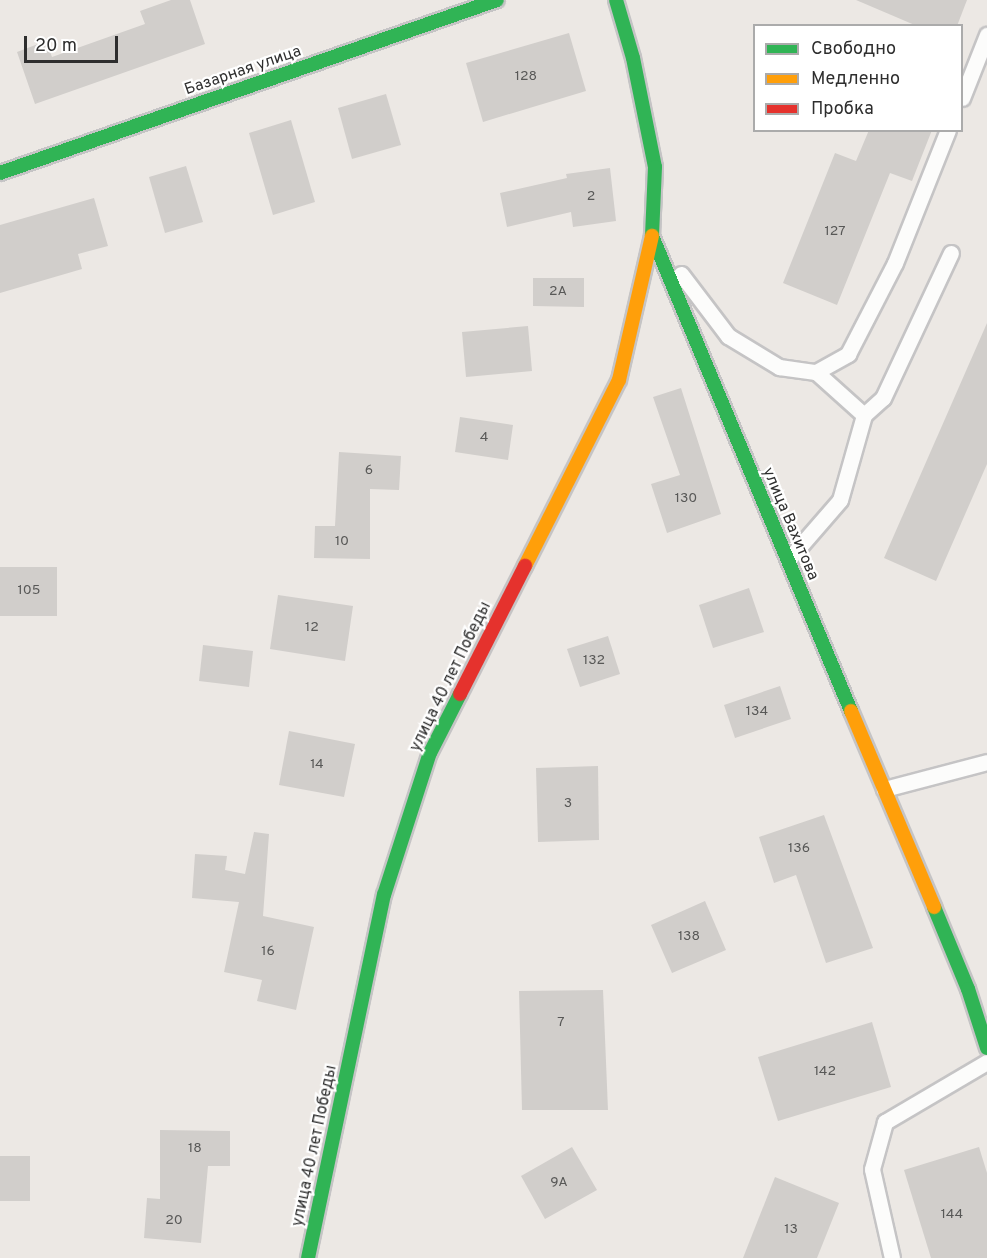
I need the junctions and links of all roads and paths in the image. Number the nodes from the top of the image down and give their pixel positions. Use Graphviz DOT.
graph roads {
  1 [pos="497,0"];
  2 [pos="616,0"];
  3 [pos="987,35"];
  4 [pos="963,95"];
  5 [pos="947,132"];
  6 [pos="0,173"];
  7 [pos="652,236"];
  8 [pos="951,253"];
  9 [pos="816,372"];
  10 [pos="864,415"];
  11 [pos="787,561"];
  12 [pos="987,762"];
  13 [pos="884,789"];
  14 [pos="987,1048"];
  15 [pos="987,1062"];
  16 [pos="308,1258"];
  17 [pos="892,1258"];
  1 -- 6 [label="street, Базарная улица"];
  2 -- 7 [label="street, улица Вахитова"];
  3 -- 4 [label="lane"];
  5 -- 9 [label="lane"];
  7 -- 9 [label="lane"];
  7 -- 11 [label="street, улица Вахитова"];
  7 -- 16 [label="street, улица 40 лет Победы"];
  8 -- 10 [label="lane"];
  9 -- 10 [label="lane"];
  10 -- 11 [label="lane"];
  11 -- 13 [label="street, улица Вахитова"];
  12 -- 13 [label="lane"];
  13 -- 14 [label="street, улица Вахитова"];
  15 -- 17 [label="lane"];
}
